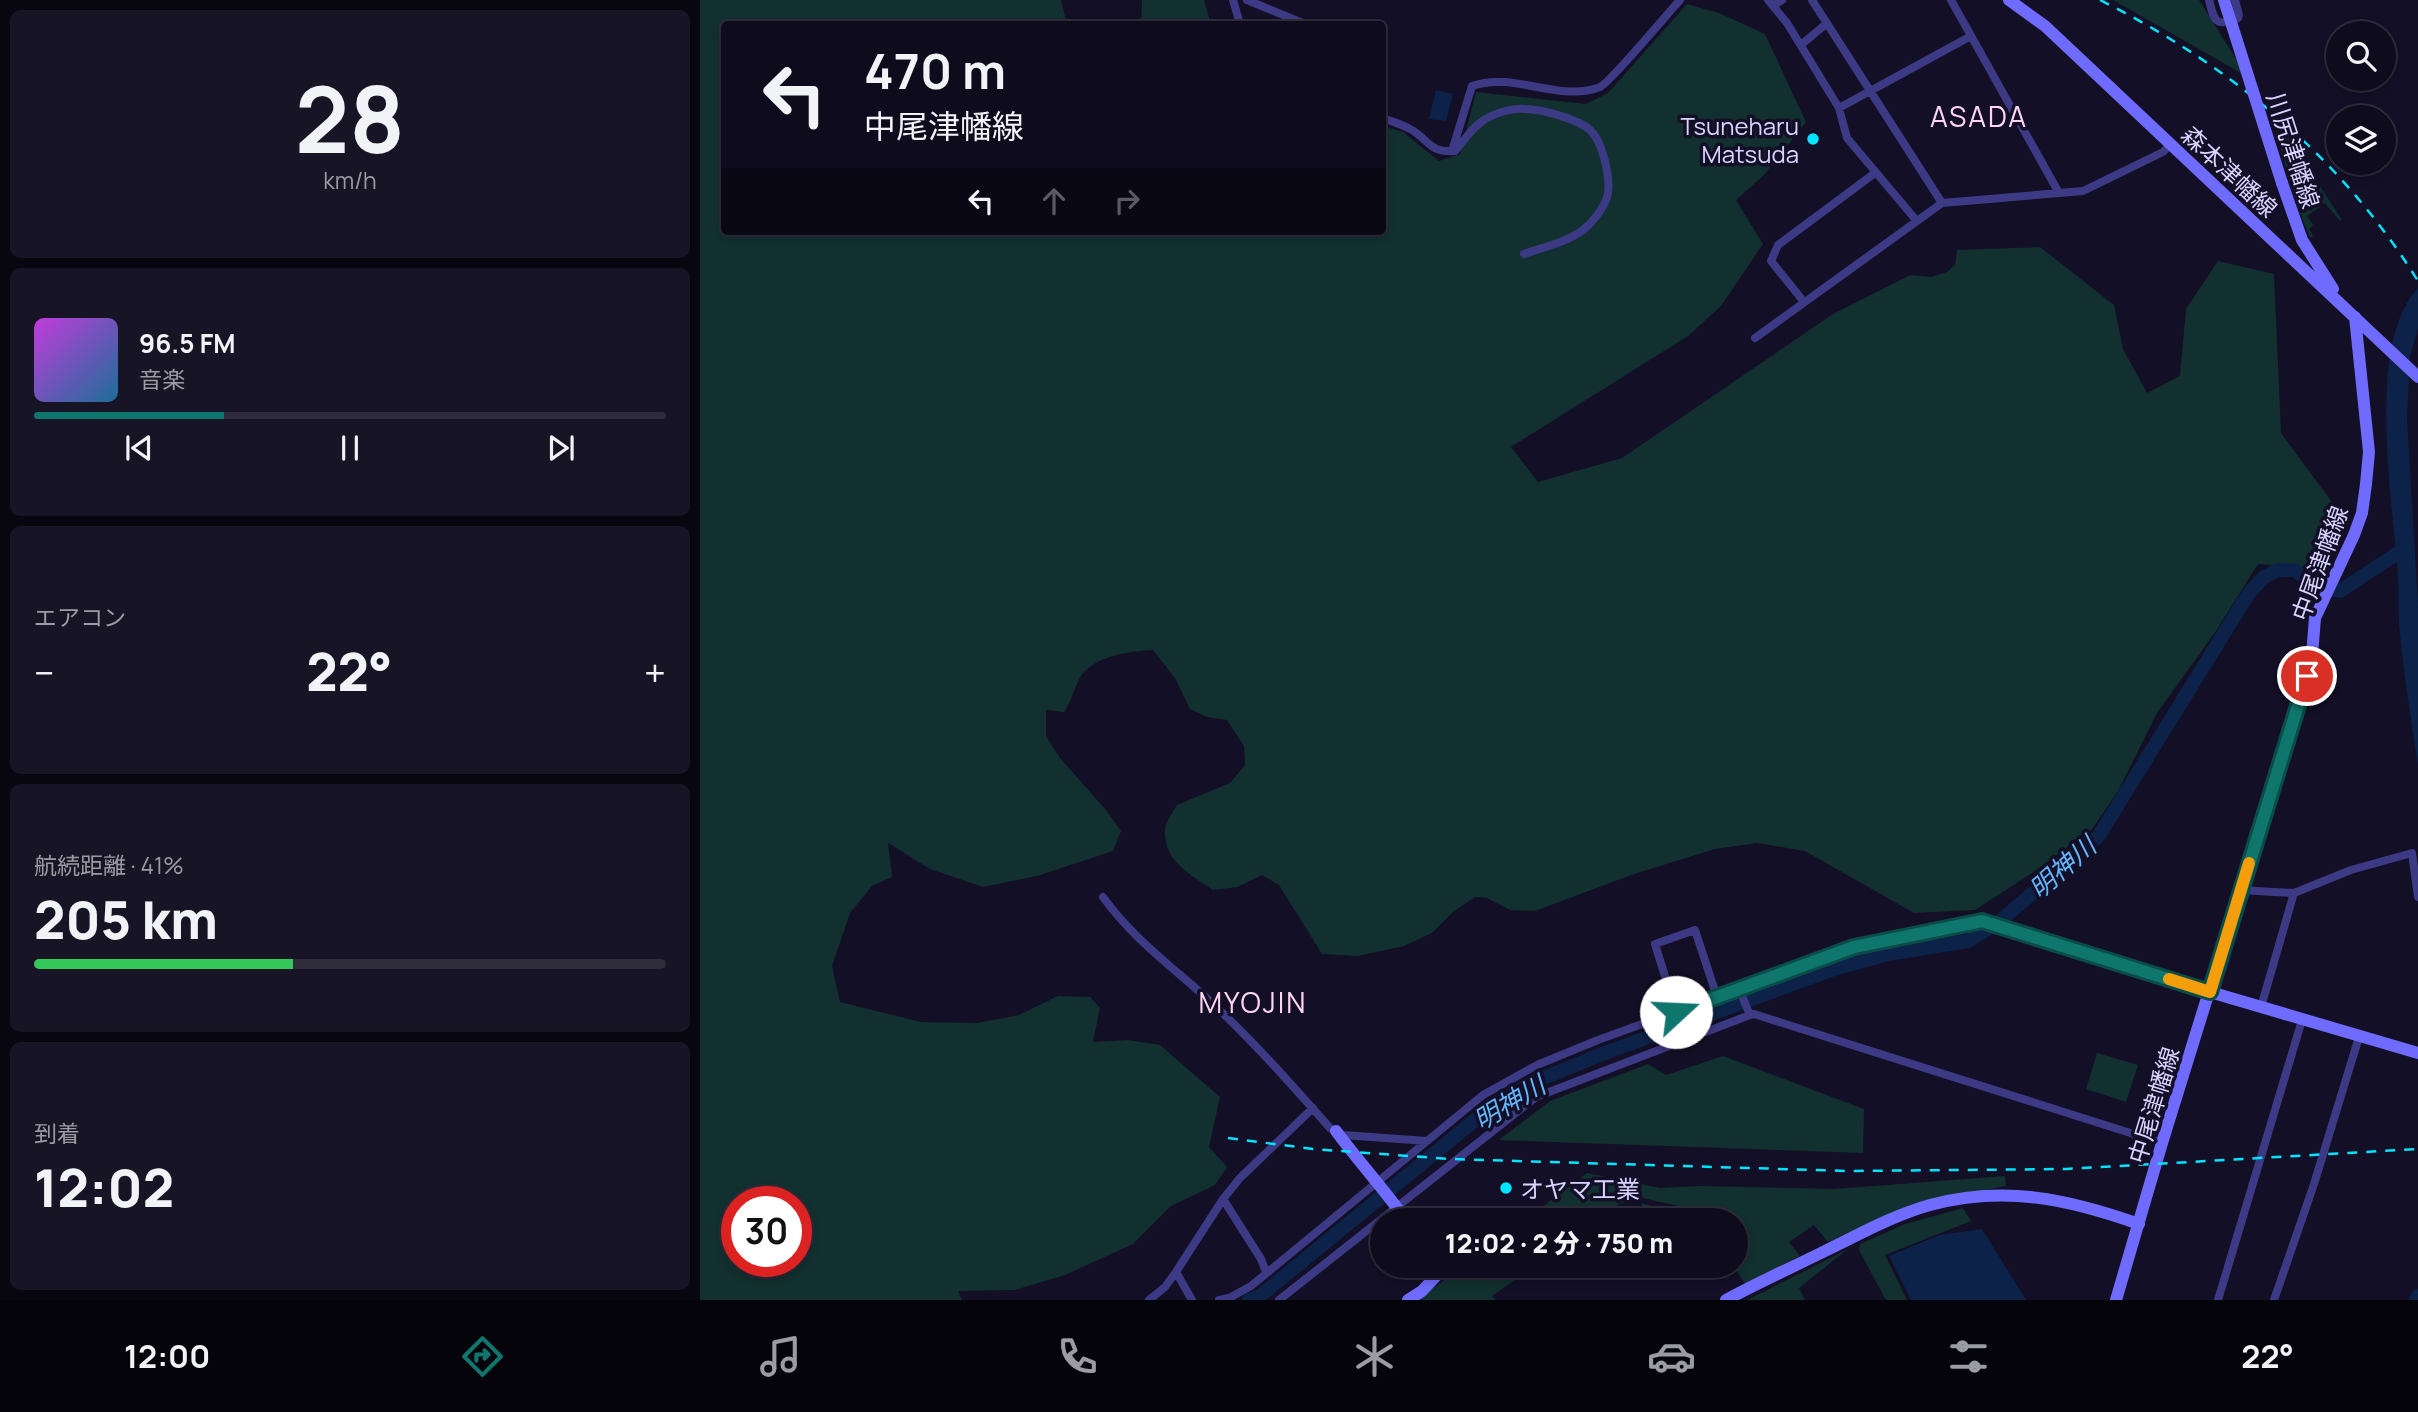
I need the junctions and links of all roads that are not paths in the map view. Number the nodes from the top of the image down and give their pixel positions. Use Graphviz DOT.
graph roads {
  1 [pos="1233,0"];
  2 [pos="1247,0"];
  3 [pos="1680,0"];
  4 [pos="1782,0"];
  5 [pos="1812,0"];
  6 [pos="1951,0"];
  7 [pos="2009,0"];
  8 [pos="2209,0"];
  9 [pos="2224,0"];
  10 [pos="2235,0"];
  11 [pos="1770,3"];
  12 [pos="1239,21"];
  13 [pos="1298,21"];
  14 [pos="1827,23"];
  15 [pos="1971,36"];
  16 [pos="1801,44"];
  17 [pos="1871,92"];
  18 [pos="1839,107"];
  19 [pos="1386,120"];
  20 [pos="2170,145"];
  21 [pos="1452,151"];
  22 [pos="1875,173"];
  23 [pos="2059,193"];
  24 [pos="1942,203"];
  25 [pos="1916,220"];
  26 [pos="1524,254"];
  27 [pos="1804,302"];
  28 [pos="2342,304"];
  29 [pos="2355,317"];
  30 [pos="1755,338"];
  31 [pos="2418,377"];
  32 [pos="2241,890"];
  33 [pos="2294,893"];
  34 [pos="1103,897"];
  35 [pos="2418,897"];
  36 [pos="1740,991"];
  37 [pos="2210,992"];
  38 [pos="1717,997"];
  39 [pos="2261,1007"];
  40 [pos="1748,1011"];
  41 [pos="1676,1012"];
  42 [pos="2302,1020"];
  43 [pos="2359,1037"];
  44 [pos="2418,1053"];
  45 [pos="1313,1108"];
  46 [pos="1336,1131"];
  47 [pos="1427,1141"];
  48 [pos="2162,1143"];
  49 [pos="1378,1184"];
  50 [pos="1223,1199"];
  51 [pos="1394,1203"];
  52 [pos="1398,1208"];
  53 [pos="2139,1224"];
  54 [pos="1176,1272"];
  55 [pos="1266,1272"];
  56 [pos="1434,1278"];
  57 [pos="1149,1300"];
  58 [pos="1192,1300"];
  59 [pos="1219,1300"];
  60 [pos="1279,1300"];
  61 [pos="1408,1300"];
  62 [pos="1726,1300"];
  63 [pos="2116,1300"];
  64 [pos="2218,1300"];
  65 [pos="2274,1300"];
  1 -- 12 [label="street"];
  2 -- 13 [label="street"];
  3 -- 21 [label="street"];
  4 -- 11 [label="street"];
  5 -- 14 [label="street"];
  6 -- 15 [label="street"];
  7 -- 20 [label="main road, 森本津幡線"];
  8 -- 10 [label="street"];
  9 -- 28 [label="main road, 川尻津幡線, bridge"];
  11 -- 16 [label="street"];
  14 -- 16 [label="street"];
  14 -- 17 [label="street"];
  15 -- 17 [label="street"];
  15 -- 23 [label="street"];
  16 -- 18 [label="street"];
  17 -- 18 [label="street"];
  17 -- 24 [label="street"];
  18 -- 22 [label="street"];
  19 -- 21 [label="street"];
  20 -- 23 [label="street"];
  20 -- 28 [label="main road, 森本津幡線"];
  21 -- 26 [label="street"];
  22 -- 25 [label="street"];
  22 -- 27 [label="street"];
  23 -- 24 [label="street"];
  24 -- 25 [label="street"];
  25 -- 27 [label="street"];
  27 -- 30 [label="street"];
  28 -- 29 [label="main road, 森本津幡線"];
  29 -- 31 [label="main road, 森本津幡線"];
  29 -- 32 [label="main road, 中尾津幡線"];
  32 -- 33 [label="street"];
  32 -- 37 [label="main road, 中尾津幡線"];
  33 -- 35 [label="street"];
  33 -- 39 [label="street"];
  34 -- 45 [label="street"];
  36 -- 37 [label="street"];
  36 -- 38 [label="street"];
  36 -- 40 [label="street"];
  37 -- 39 [label="main road"];
  37 -- 48 [label="main road, 中尾津幡線"];
  38 -- 41 [label="street"];
  38 -- 41 [label="street"];
  39 -- 42 [label="main road"];
  40 -- 48 [label="street"];
  40 -- 51 [label="street"];
  41 -- 47 [label="street"];
  42 -- 43 [label="main road"];
  42 -- 64 [label="street"];
  43 -- 44 [label="main road"];
  43 -- 65 [label="street"];
  45 -- 46 [label="street"];
  45 -- 50 [label="street"];
  46 -- 47 [label="street"];
  46 -- 49 [label="main road"];
  47 -- 49 [label="street"];
  48 -- 53 [label="main road, 中尾津幡線"];
  49 -- 51 [label="main road"];
  49 -- 55 [label="street"];
  50 -- 54 [label="street"];
  50 -- 55 [label="street"];
  51 -- 52 [label="main road"];
  51 -- 60 [label="street"];
  53 -- 62 [label="main road"];
  53 -- 63 [label="main road, 中尾津幡線"];
  54 -- 57 [label="street"];
  54 -- 58 [label="street"];
  55 -- 59 [label="street"];
  56 -- 61 [label="main road"];
}
